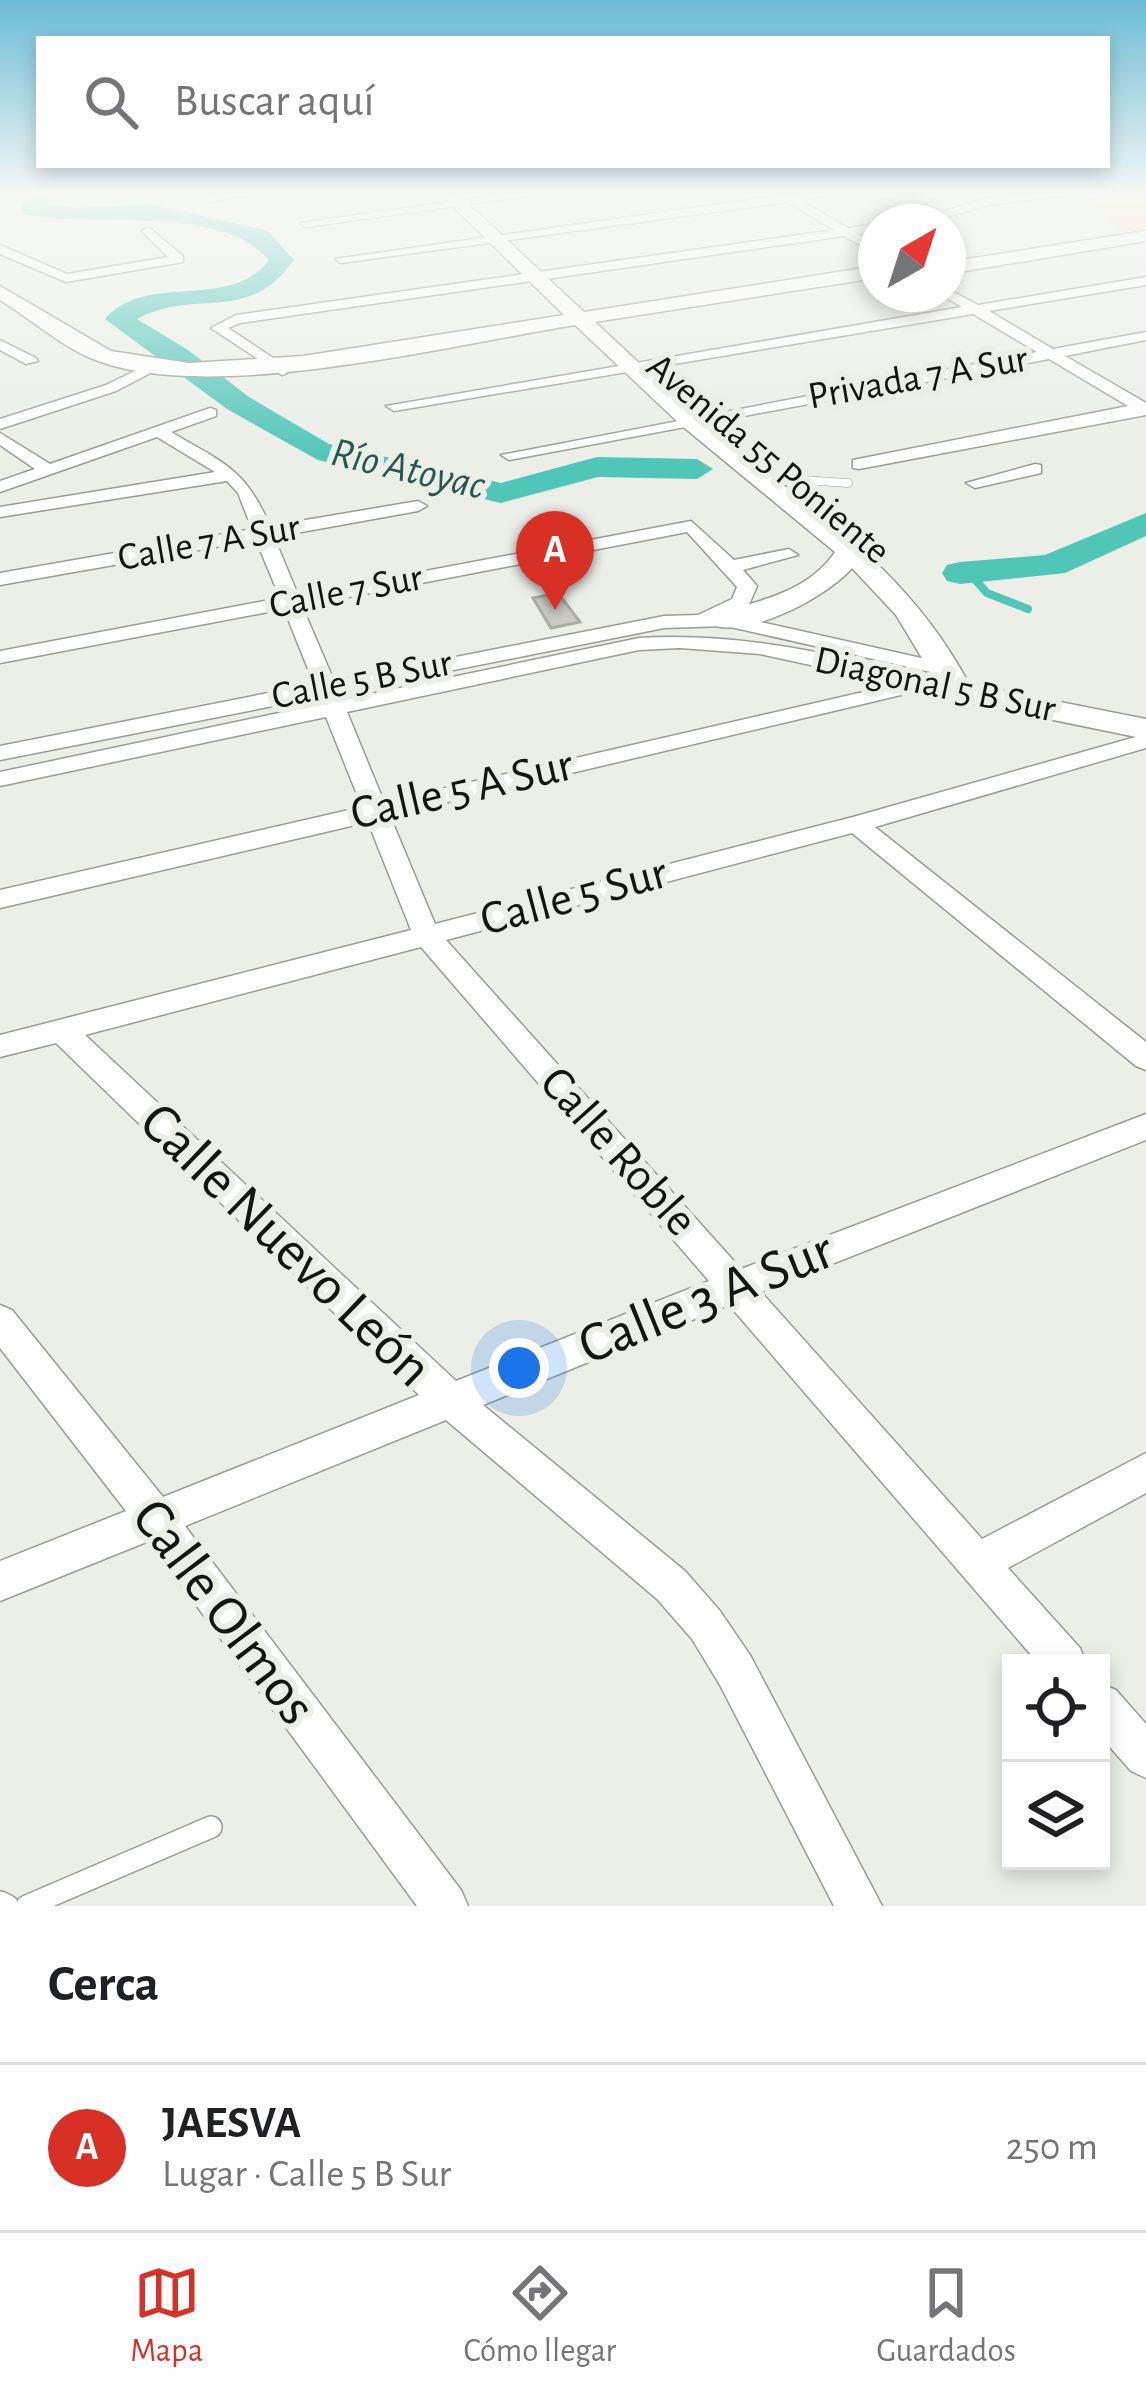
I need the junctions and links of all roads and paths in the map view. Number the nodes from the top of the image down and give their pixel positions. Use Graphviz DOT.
graph roads {
  1 [pos="489,283"];
  2 [pos="554,283"];
  3 [pos="830,283"];
  4 [pos="1135,283"];
  5 [pos="0,292"];
  6 [pos="0,301"];
  7 [pos="966,304"];
  8 [pos="976,310"];
  9 [pos="594,319"];
  10 [pos="1146,336"];
  11 [pos="0,344"];
  12 [pos="1050,354"];
  13 [pos="643,366"];
  14 [pos="280,368"];
  15 [pos="165,369"];
  16 [pos="0,371"];
  17 [pos="394,406"];
  18 [pos="1144,409"];
  19 [pos="210,413"];
  20 [pos="700,418"];
  21 [pos="0,424"];
  22 [pos="158,431"];
  23 [pos="0,439"];
  24 [pos="966,442"];
  25 [pos="509,455"];
  26 [pos="859,464"];
  27 [pos="1035,469"];
  28 [pos="48,470"];
  29 [pos="231,475"];
  30 [pos="1010,475"];
  31 [pos="788,479"];
  32 [pos="848,483"];
  33 [pos="975,483"];
  34 [pos="0,487"];
  35 [pos="418,506"];
  36 [pos="0,512"];
  37 [pos="262,534"];
  38 [pos="851,548"];
  39 [pos="789,555"];
  40 [pos="729,567"];
  41 [pos="0,579"];
  42 [pos="288,603"];
  43 [pos="942,616"];
  44 [pos="716,627"];
  45 [pos="0,657"];
  46 [pos="964,681"];
  47 [pos="329,698"];
  48 [pos="1140,728"];
  49 [pos="0,753"];
  50 [pos="0,778"];
  51 [pos="375,810"];
  52 [pos="856,824"];
  53 [pos="0,899"];
  54 [pos="427,935"];
  55 [pos="61,1030"];
  56 [pos="0,1046"];
  57 [pos="1146,1058"];
  58 [pos="1146,1127"];
  59 [pos="735,1284"];
  60 [pos="0,1321"];
  61 [pos="452,1402"];
  62 [pos="1146,1472"];
  63 [pos="156,1519"];
  64 [pos="979,1564"];
  65 [pos="0,1581"];
  66 [pos="1057,1654"];
  67 [pos="1110,1715"];
  68 [pos="1146,1756"];
  69 [pos="211,1828"];
  70 [pos="0,1902"];
  71 [pos="8,1906"];
  72 [pos="27,1906"];
  73 [pos="445,1906"];
  74 [pos="859,1906"];
  1 -- 14 [label="street"];
  2 -- 9 [label="main road, Avenida 55 Poniente"];
  3 -- 9 [label="main road"];
  4 -- 8 [label="street"];
  5 -- 15 [label="main road"];
  6 -- 15 [label="main road"];
  7 -- 8 [label="street"];
  8 -- 12 [label="street"];
  8 -- 13 [label="street"];
  9 -- 13 [label="main road, Avenida 55 Poniente"];
  9 -- 14 [label="main road"];
  10 -- 12 [label="street, Privada 7 A Sur"];
  11 -- 16 [label="street"];
  12 -- 18 [label="street"];
  12 -- 20 [label="street, Privada 7 A Sur"];
  13 -- 17 [label="street"];
  13 -- 20 [label="main road, Avenida 55 Poniente"];
  14 -- 15 [label="main road"];
  15 -- 21 [label="street"];
  18 -- 24 [label="street"];
  19 -- 22 [label="street"];
  20 -- 25 [label="street, Privada 7 A Sur"];
  20 -- 31 [label="main road, Avenida 55 Poniente"];
  20 -- 38 [label="main road, Avenida 55 Poniente"];
  22 -- 28 [label="street"];
  22 -- 29 [label="street"];
  23 -- 28 [label="street"];
  24 -- 26 [label="street"];
  24 -- 30 [label="street"];
  27 -- 30 [label="street"];
  28 -- 34 [label="street"];
  29 -- 36 [label="street"];
  29 -- 37 [label="street, Calle Roble"];
  30 -- 33 [label="street"];
  31 -- 32 [label="lane"];
  31 -- 43 [label="main road, Avenida 55 Poniente"];
  35 -- 37 [label="street, Calle 7 A Sur"];
  37 -- 41 [label="street, Calle 7 A Sur"];
  37 -- 42 [label="street, Calle Roble"];
  38 -- 44 [label="main road"];
  38 -- 46 [label="main road, Avenida 55 Poniente"];
  39 -- 40 [label="street"];
  40 -- 42 [label="street, Calle 7 Sur"];
  40 -- 44 [label="street"];
  42 -- 45 [label="street, Calle 7 Sur"];
  42 -- 47 [label="street, Calle Roble"];
  44 -- 46 [label="street, Diagonal 5 B Sur"];
  44 -- 47 [label="street, Calle 5 B Sur"];
  46 -- 48 [label="main road, Diagonal 5 B Sur"];
  46 -- 48 [label="main road, Diagonal 5 B Sur"];
  46 -- 51 [label="street, Calle 5 A Sur"];
  47 -- 49 [label="street, Calle 5 B Sur"];
  47 -- 50 [label="street, Calle 5 B Sur"];
  47 -- 51 [label="street, Calle Roble"];
  48 -- 52 [label="street, Calle 5 Sur"];
  51 -- 53 [label="street, Calle 5 A Sur"];
  51 -- 54 [label="street, Calle Roble"];
  52 -- 54 [label="street, Calle 5 Sur"];
  52 -- 57 [label="street"];
  54 -- 55 [label="street, Calle 5 Sur"];
  54 -- 59 [label="street, Calle Roble"];
  55 -- 56 [label="street, Calle 5 Sur"];
  55 -- 61 [label="street, Calle Nuevo León"];
  58 -- 59 [label="street, Calle 3 A Sur"];
  59 -- 61 [label="street, Calle 3 A Sur"];
  59 -- 64 [label="street, Calle Roble"];
  60 -- 63 [label="street, Calle Olmos"];
  61 -- 63 [label="street, Calle 3 A Sur"];
  61 -- 74 [label="street, Calle Nuevo León"];
  62 -- 64 [label="street"];
  63 -- 65 [label="street, Calle 3 A Sur"];
  63 -- 73 [label="street, Calle Olmos"];
  64 -- 66 [label="street, Calle Roble"];
  67 -- 68 [label="street"];
  69 -- 72 [label="lane"];
  70 -- 71 [label="lane"];
}
